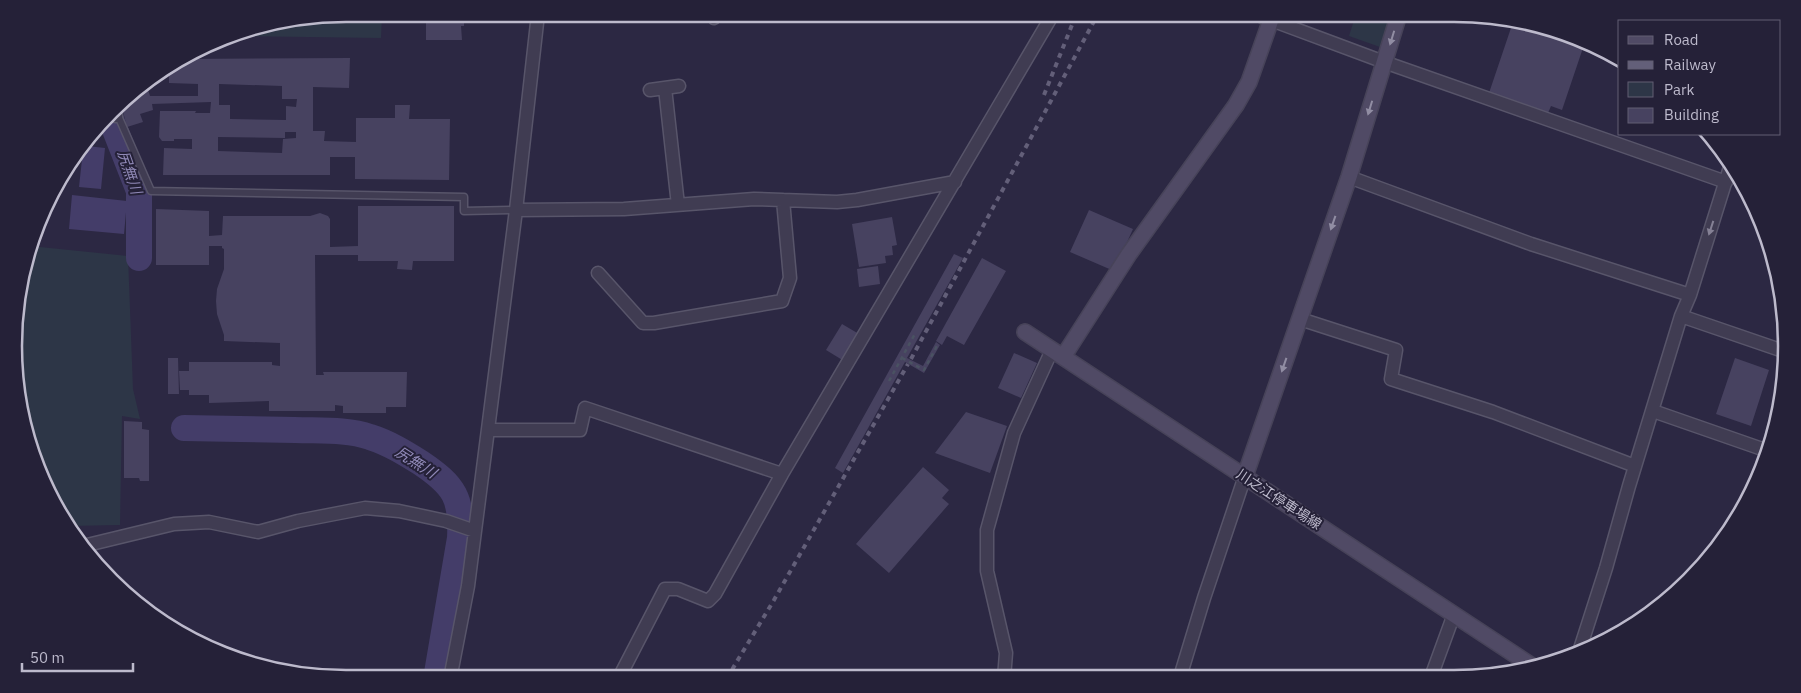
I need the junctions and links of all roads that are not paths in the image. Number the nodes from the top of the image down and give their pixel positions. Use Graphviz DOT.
graph roads {
  1 [pos="537,22"];
  2 [pos="1048,22"];
  3 [pos="1270,22"];
  4 [pos="1284,22"];
  5 [pos="1396,22"];
  6 [pos="1384,62"];
  7 [pos="679,86"];
  8 [pos="665,88"];
  9 [pos="650,90"];
  10 [pos="117,117"];
  11 [pos="1728,174"];
  12 [pos="1350,177"];
  13 [pos="955,182"];
  14 [pos="1726,182"];
  15 [pos="783,200"];
  16 [pos="678,205"];
  17 [pos="516,210"];
  18 [pos="598,273"];
  19 [pos="1690,295"];
  20 [pos="1681,316"];
  21 [pos="1300,319"];
  22 [pos="1025,332"];
  23 [pos="1778,349"];
  24 [pos="1057,353"];
  25 [pos="1653,411"];
  26 [pos="489,430"];
  27 [pos="1762,449"];
  28 [pos="1635,466"];
  29 [pos="782,474"];
  30 [pos="1245,476"];
  31 [pos="475,531"];
  32 [pos="89,544"];
  33 [pos="1454,614"];
  34 [pos="1581,644"];
  35 [pos="1526,662"];
  36 [pos="452,670"];
  37 [pos="623,670"];
  38 [pos="1005,670"];
  39 [pos="1182,670"];
  40 [pos="1433,670"];
  1 -- 17 [label="street"];
  2 -- 13 [label="street"];
  3 -- 24 [label="street"];
  4 -- 6 [label="street"];
  5 -- 6 [label="street, one-way"];
  6 -- 12 [label="street, one-way"];
  6 -- 14 [label="street"];
  7 -- 8 [label="street"];
  8 -- 9 [label="street"];
  8 -- 16 [label="street"];
  10 -- 17 [label="lane"];
  11 -- 14 [label="street"];
  12 -- 19 [label="street"];
  12 -- 21 [label="street, one-way"];
  13 -- 15 [label="street"];
  13 -- 29 [label="street"];
  14 -- 19 [label="street, one-way"];
  15 -- 16 [label="street"];
  15 -- 18 [label="street"];
  16 -- 17 [label="street"];
  17 -- 26 [label="street"];
  19 -- 20 [label="street"];
  20 -- 23 [label="street"];
  20 -- 25 [label="street"];
  21 -- 28 [label="street"];
  21 -- 30 [label="street, one-way"];
  22 -- 24 [label="street, 川之江停車場線"];
  24 -- 30 [label="street, 川之江停車場線"];
  24 -- 38 [label="street"];
  25 -- 27 [label="street"];
  25 -- 28 [label="street"];
  26 -- 29 [label="street"];
  26 -- 31 [label="street"];
  28 -- 34 [label="street"];
  29 -- 37 [label="street"];
  30 -- 33 [label="street, 川之江停車場線"];
  30 -- 39 [label="street"];
  31 -- 32 [label="street"];
  31 -- 36 [label="street"];
  33 -- 35 [label="street, 川之江停車場線"];
  33 -- 40 [label="street"];
}
